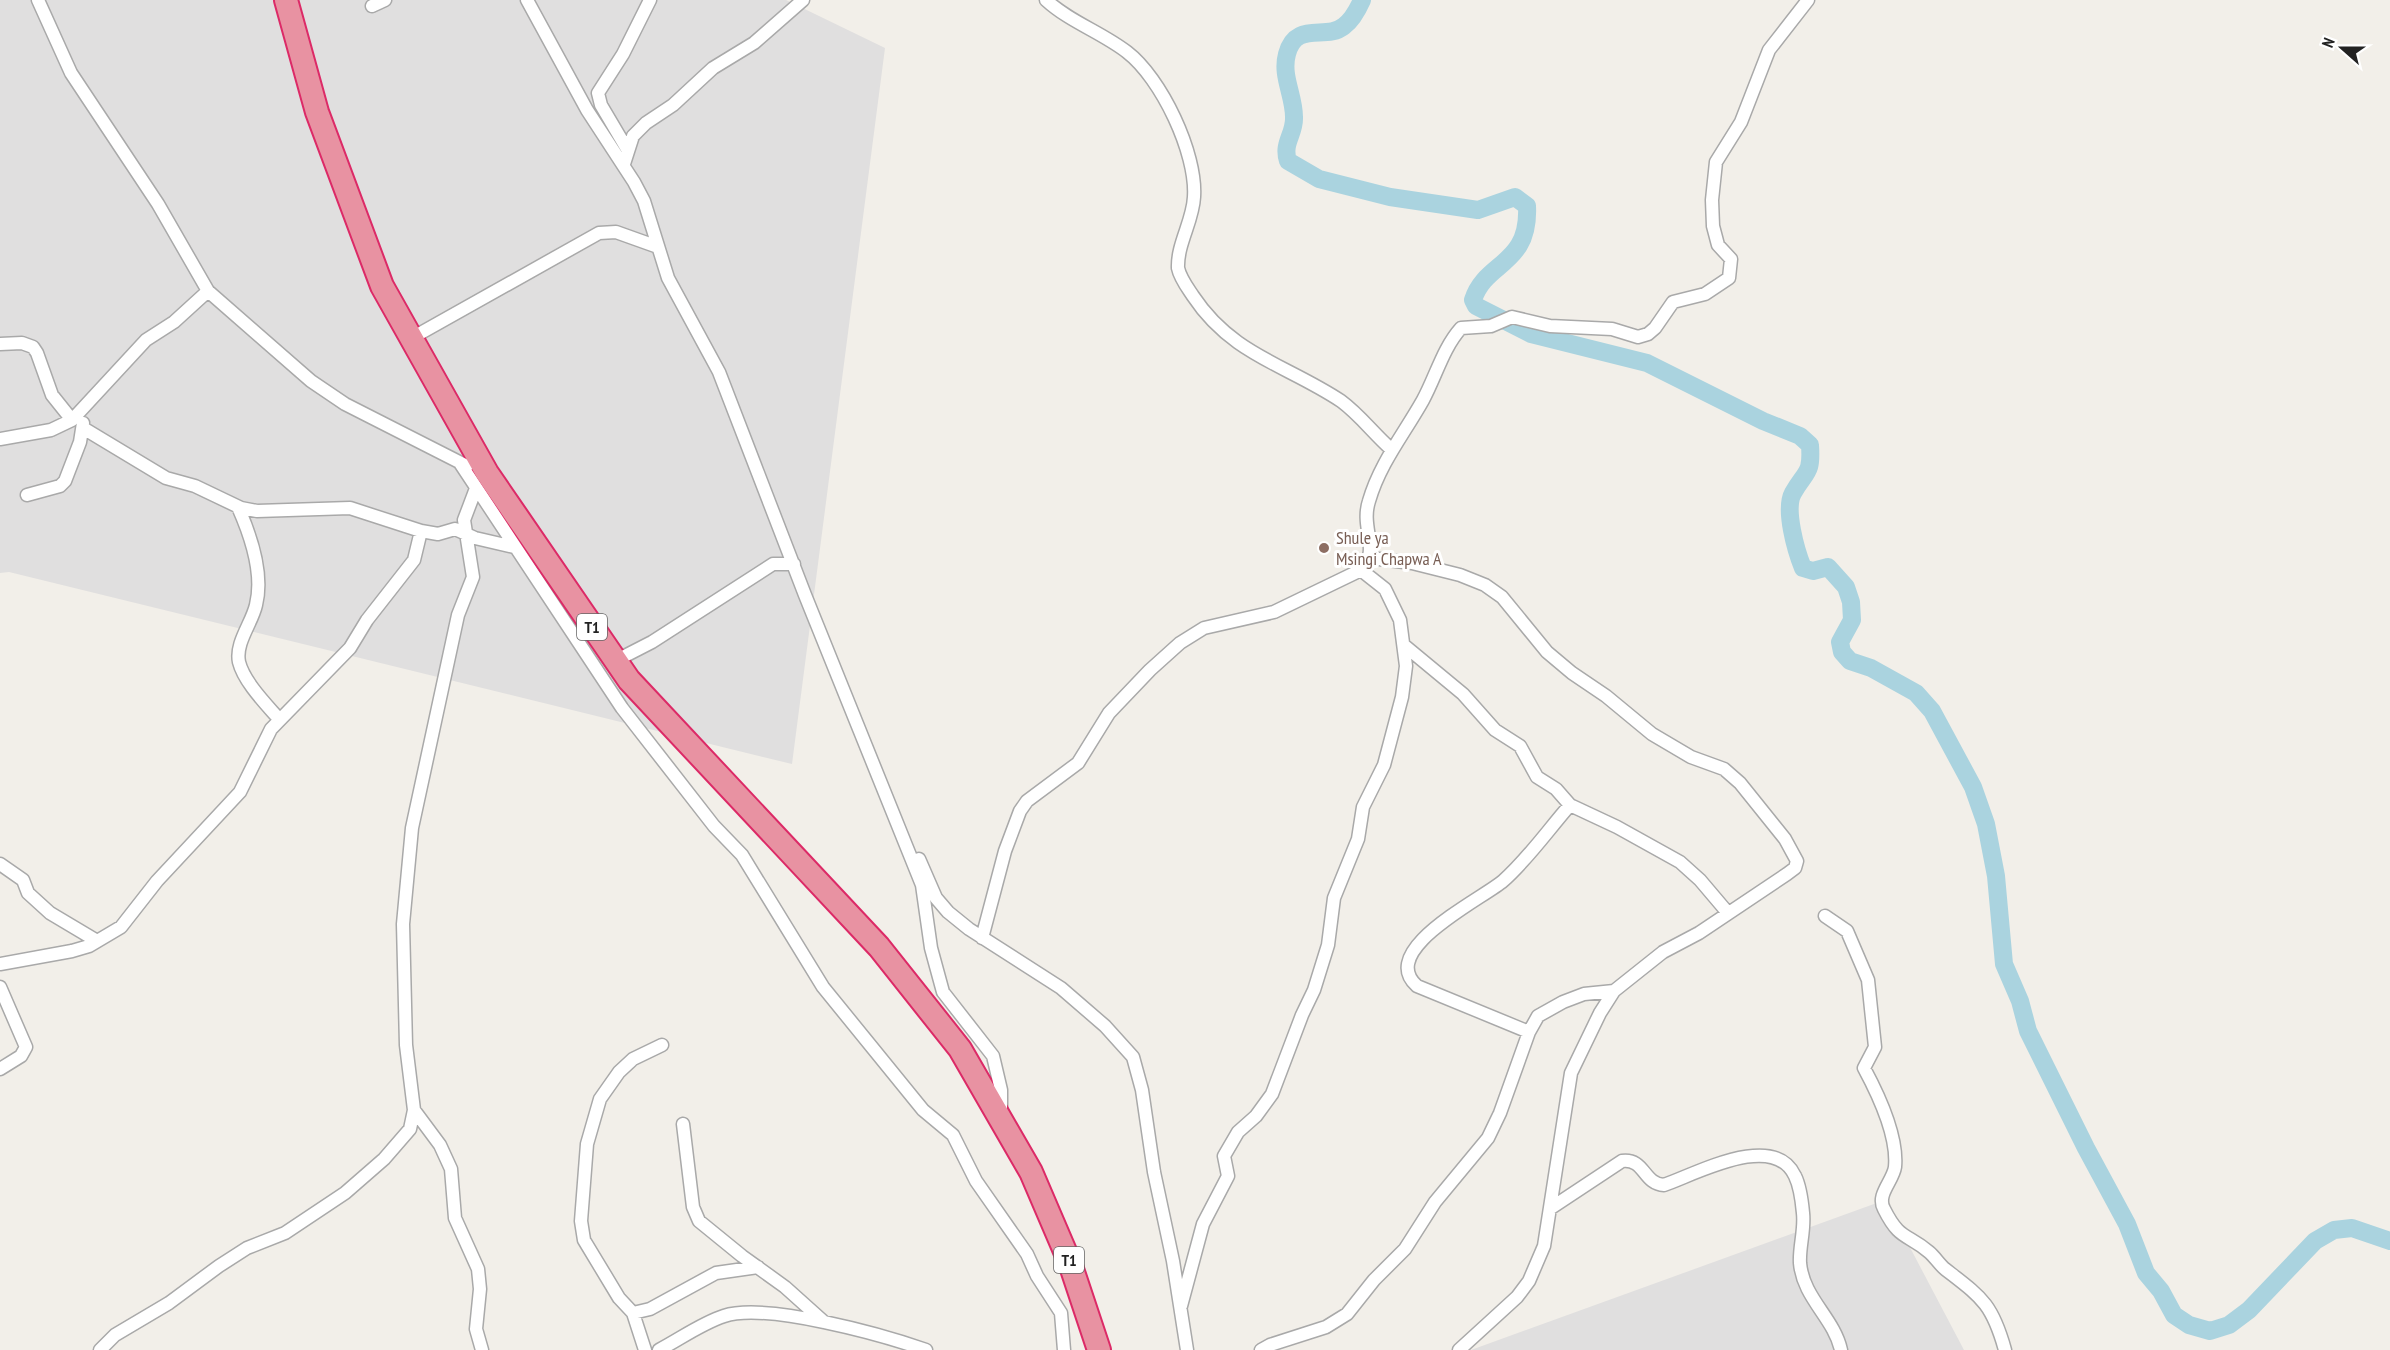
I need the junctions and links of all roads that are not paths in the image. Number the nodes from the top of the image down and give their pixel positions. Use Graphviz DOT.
graph roads {
  1 [pos="38,0"];
  2 [pos="286,0"];
  3 [pos="385,0"];
  4 [pos="527,0"];
  5 [pos="650,0"];
  6 [pos="803,0"];
  7 [pos="1046,0"];
  8 [pos="1808,0"];
  9 [pos="372,6"];
  10 [pos="627,149"];
  11 [pos="624,164"];
  12 [pos="658,247"];
  13 [pos="208,291"];
  14 [pos="410,339"];
  15 [pos="0,344"];
  16 [pos="85,406"];
  17 [pos="72,420"];
  18 [pos="83,428"];
  19 [pos="0,439"];
  20 [pos="1390,449"];
  21 [pos="460,464"];
  22 [pos="481,482"];
  23 [pos="27,495"];
  24 [pos="238,507"];
  25 [pos="421,531"];
  26 [pos="466,534"];
  27 [pos="514,548"];
  28 [pos="1371,558"];
  29 [pos="794,564"];
  30 [pos="1361,570"];
  31 [pos="1405,646"];
  32 [pos="617,660"];
  33 [pos="279,719"];
  34 [pos="1570,805"];
  35 [pos="901,828"];
  36 [pos="0,864"];
  37 [pos="1728,913"];
  38 [pos="1825,916"];
  39 [pos="982,938"];
  40 [pos="97,941"];
  41 [pos="0,964"];
  42 [pos="0,987"];
  43 [pos="1614,991"];
  44 [pos="1529,1032"];
  45 [pos="662,1045"];
  46 [pos="0,1069"];
  47 [pos="414,1110"];
  48 [pos="1000,1118"];
  49 [pos="683,1124"];
  50 [pos="1551,1208"];
  51 [pos="758,1267"];
  52 [pos="1181,1306"];
  53 [pos="633,1313"];
  54 [pos="826,1323"];
  55 [pos="100,1350"];
  56 [pos="482,1350"];
  57 [pos="645,1350"];
  58 [pos="659,1350"];
  59 [pos="926,1350"];
  60 [pos="1064,1350"];
  61 [pos="1099,1350"];
  62 [pos="1187,1350"];
  63 [pos="1261,1350"];
  64 [pos="1459,1350"];
  65 [pos="1841,1350"];
  66 [pos="2005,1350"];
  1 -- 13 [label="street"];
  2 -- 14 [label="highway, T1"];
  3 -- 9 [label="street"];
  4 -- 11 [label="street"];
  5 -- 10 [label="street"];
  6 -- 10 [label="street"];
  7 -- 20 [label="street"];
  8 -- 20 [label="street"];
  10 -- 11 [label="street"];
  11 -- 12 [label="street"];
  12 -- 14 [label="street"];
  12 -- 29 [label="street"];
  13 -- 16 [label="street"];
  13 -- 21 [label="street"];
  14 -- 22 [label="highway, T1"];
  15 -- 17 [label="street"];
  16 -- 17 [label="street"];
  16 -- 18 [label="street"];
  17 -- 19 [label="street"];
  18 -- 23 [label="street"];
  18 -- 24 [label="street"];
  20 -- 28 [label="street"];
  21 -- 22 [label="street"];
  21 -- 22 [label="street"];
  22 -- 26 [label="street"];
  22 -- 27 [label="street"];
  22 -- 32 [label="highway, T1"];
  24 -- 25 [label="street"];
  24 -- 33 [label="street"];
  25 -- 26 [label="street"];
  25 -- 33 [label="street"];
  26 -- 27 [label="street"];
  26 -- 47 [label="street"];
  27 -- 60 [label="street"];
  28 -- 30 [label="street"];
  28 -- 37 [label="street"];
  29 -- 32 [label="street"];
  29 -- 35 [label="street"];
  30 -- 31 [label="street"];
  30 -- 39 [label="street"];
  31 -- 34 [label="street"];
  31 -- 52 [label="street"];
  32 -- 48 [label="highway, T1"];
  33 -- 40 [label="street"];
  34 -- 37 [label="street"];
  34 -- 44 [label="street"];
  35 -- 39 [label="street"];
  35 -- 48 [label="street"];
  36 -- 40 [label="street"];
  37 -- 43 [label="street"];
  38 -- 66 [label="street"];
  39 -- 52 [label="street"];
  40 -- 41 [label="street"];
  42 -- 46 [label="street"];
  43 -- 44 [label="street"];
  43 -- 50 [label="street"];
  44 -- 63 [label="street"];
  45 -- 53 [label="street"];
  47 -- 55 [label="street"];
  47 -- 56 [label="street"];
  48 -- 61 [label="highway, T1"];
  49 -- 51 [label="street"];
  50 -- 64 [label="street"];
  50 -- 65 [label="street"];
  51 -- 53 [label="street"];
  51 -- 54 [label="street"];
  52 -- 62 [label="street"];
  53 -- 57 [label="street"];
  54 -- 58 [label="street"];
  54 -- 59 [label="street"];
}
